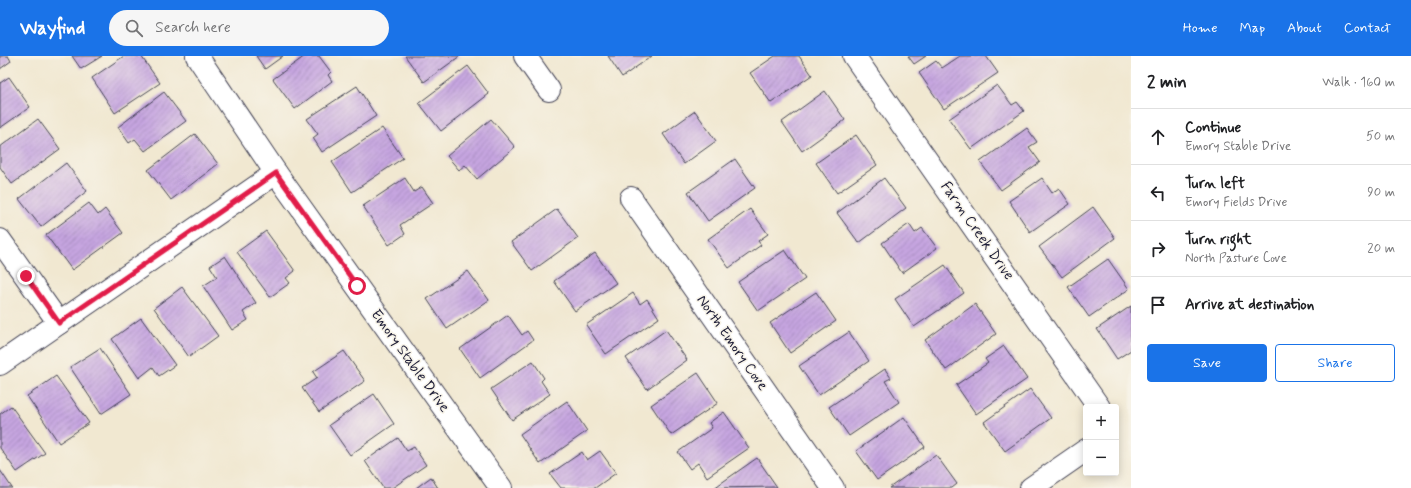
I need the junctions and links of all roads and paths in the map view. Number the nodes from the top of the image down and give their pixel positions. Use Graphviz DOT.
graph roads {
  1 [pos="197,56"];
  2 [pos="525,56"];
  3 [pos="854,56"];
  4 [pos="549,90"];
  5 [pos="276,173"];
  6 [pos="631,198"];
  7 [pos="0,240"];
  8 [pos="59,323"];
  9 [pos="0,364"];
  10 [pos="1097,404"];
  11 [pos="1083,452"];
  12 [pos="500,488"];
  13 [pos="833,488"];
  14 [pos="1031,488"];
  1 -- 5 [label="street, Emory Stable Drive"];
  2 -- 4 [label="street"];
  3 -- 10 [label="street, Farm Creek Drive"];
  5 -- 8 [label="street"];
  5 -- 12 [label="street, Emory Stable Drive"];
  6 -- 13 [label="street, North Emory Cove"];
  7 -- 8 [label="street"];
  8 -- 9 [label="street"];
  11 -- 14 [label="street"];
}
